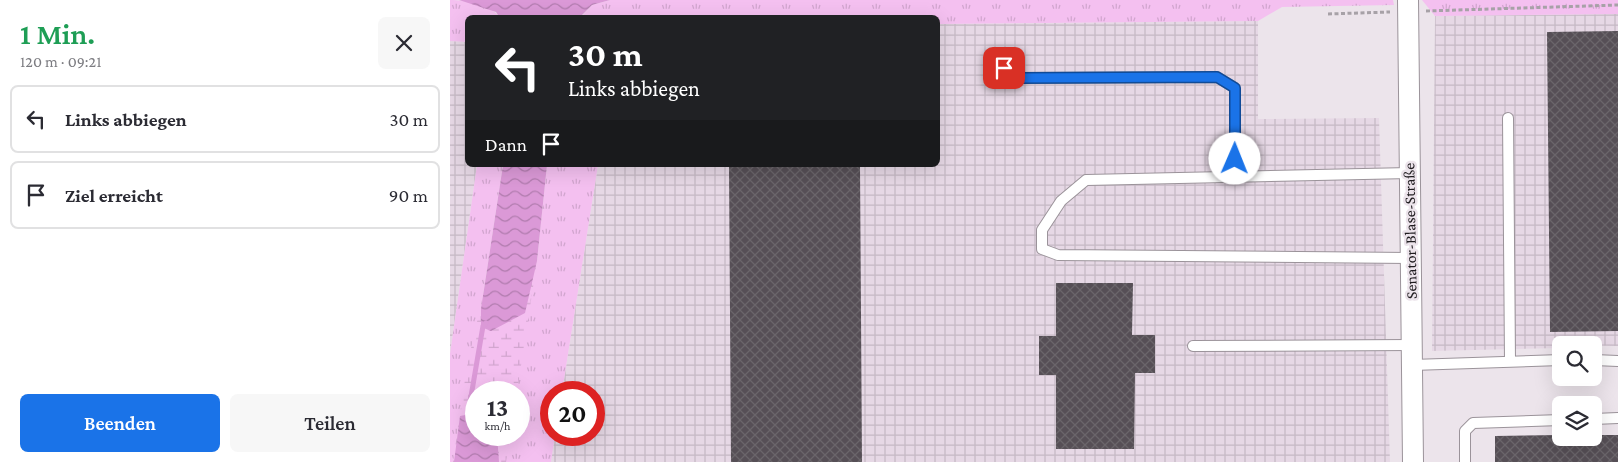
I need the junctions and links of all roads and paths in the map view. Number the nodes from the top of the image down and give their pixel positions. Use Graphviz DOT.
graph roads {
  1 [pos="1618,5"];
  2 [pos="1408,6"];
  3 [pos="1328,14"];
  4 [pos="990,57"];
  5 [pos="1508,118"];
  6 [pos="1410,173"];
  7 [pos="1235,176"];
  8 [pos="1411,258"];
  9 [pos="1193,346"];
  10 [pos="1412,355"];
  11 [pos="1552,360"];
  12 [pos="1602,360"];
  13 [pos="1510,361"];
  14 [pos="1618,361"];
  15 [pos="1618,418"];
  16 [pos="1602,419"];
  17 [pos="1552,420"];
  18 [pos="1413,462"];
  19 [pos="1465,462"];
  1 -- 2 [label="path"];
  2 -- 3 [label="path"];
  2 -- 6 [label="street, Senator-Blase-Straße"];
  4 -- 7 [label="lane"];
  5 -- 13 [label="lane"];
  6 -- 7 [label="lane"];
  6 -- 8 [label="street, Senator-Blase-Straße"];
  7 -- 8 [label="lane"];
  8 -- 10 [label="street, Senator-Blase-Straße"];
  9 -- 10 [label="lane"];
  10 -- 13 [label="lane"];
  10 -- 18 [label="street, Senator-Blase-Straße"];
  11 -- 13 [label="lane"];
  12 -- 14 [label="lane"];
  15 -- 16 [label="lane"];
  17 -- 19 [label="lane"];
}
